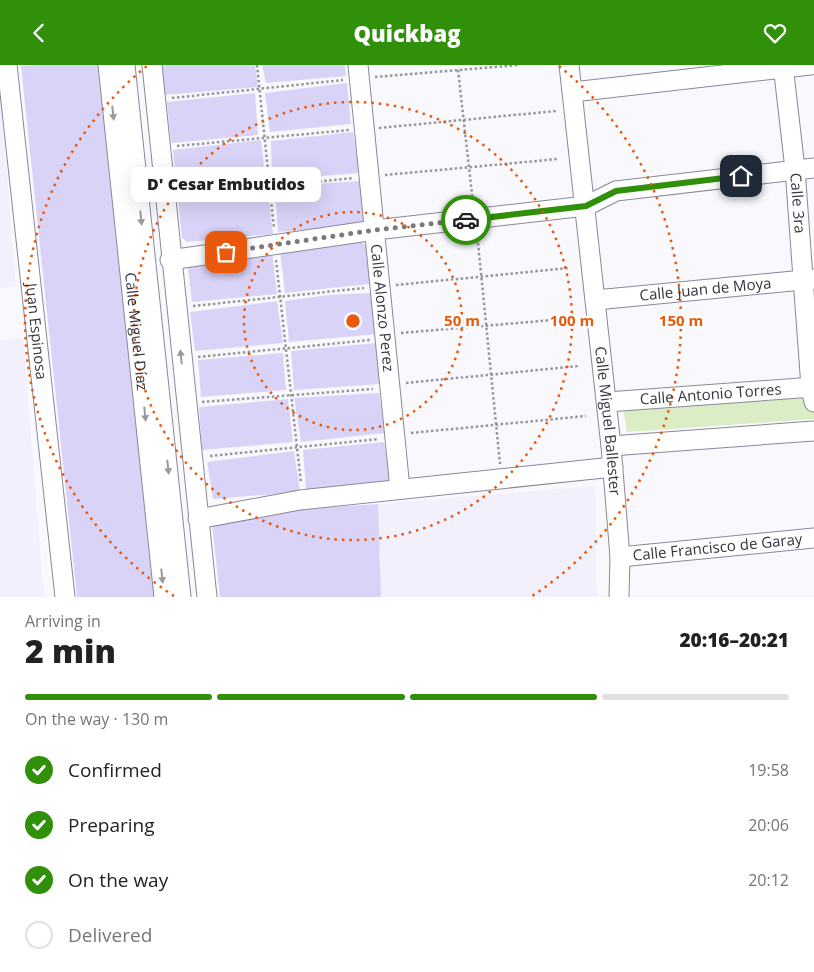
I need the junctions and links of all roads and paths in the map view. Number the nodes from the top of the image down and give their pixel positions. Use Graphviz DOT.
graph roads {
  1 [pos="7,65"];
  2 [pos="108,65"];
  3 [pos="126,65"];
  4 [pos="152,65"];
  5 [pos="257,65"];
  6 [pos="519,65"];
  7 [pos="569,65"];
  8 [pos="810,65"];
  9 [pos="783,66"];
  10 [pos="458,70"];
  11 [pos="359,74"];
  12 [pos="260,89"];
  13 [pos="573,93"];
  14 [pos="166,98"];
  15 [pos="556,111"];
  16 [pos="464,120"];
  17 [pos="378,128"];
  18 [pos="353,129"];
  19 [pos="265,138"];
  20 [pos="171,147"];
  21 [pos="558,159"];
  22 [pos="469,167"];
  23 [pos="814,168"];
  24 [pos="795,169"];
  25 [pos="381,175"];
  26 [pos="360,177"];
  27 [pos="270,187"];
  28 [pos="176,196"];
  29 [pos="586,206"];
  30 [pos="473,207"];
  31 [pos="476,229"];
  32 [pos="375,230"];
  33 [pos="275,234"];
  34 [pos="276,258"];
  35 [pos="170,260"];
  36 [pos="569,268"];
  37 [pos="481,277"];
  38 [pos="809,279"];
  39 [pos="392,285"];
  40 [pos="372,287"];
  41 [pos="281,297"];
  42 [pos="596,300"];
  43 [pos="189,307"];
  44 [pos="576,318"];
  45 [pos="486,326"];
  46 [pos="398,334"];
  47 [pos="376,339"];
  48 [pos="286,348"];
  49 [pos="197,357"];
  50 [pos="579,365"];
  51 [pos="491,374"];
  52 [pos="402,383"];
  53 [pos="380,389"];
  54 [pos="813,392"];
  55 [pos="291,395"];
  56 [pos="200,402"];
  57 [pos="607,403"];
  58 [pos="586,416"];
  59 [pos="496,425"];
  60 [pos="814,431"];
  61 [pos="407,433"];
  62 [pos="385,438"];
  63 [pos="297,447"];
  64 [pos="611,447"];
  65 [pos="206,457"];
  66 [pos="500,466"];
  67 [pos="613,467"];
  68 [pos="400,489"];
  69 [pos="302,490"];
  70 [pos="198,519"];
  71 [pos="814,538"];
  72 [pos="620,557"];
  73 [pos="65,597"];
  74 [pos="164,597"];
  75 [pos="181,597"];
  76 [pos="207,597"];
  77 [pos="619,597"];
  1 -- 73 [label="street, Juan Espinosa"];
  2 -- 74 [label="street, Calle Miguel Díaz, one-way"];
  3 -- 75 [label="street, Calle Miguel Díaz, one-way"];
  4 -- 35 [label="street"];
  5 -- 12 [label="path"];
  6 -- 10 [label="path"];
  7 -- 13 [label="street, Calle Miguel Ballester"];
  8 -- 9 [label="street"];
  9 -- 13 [label="street"];
  9 -- 24 [label="street, Calle 3ra"];
  10 -- 11 [label="path"];
  10 -- 16 [label="path"];
  11 -- 12 [label="path"];
  11 -- 32 [label="street, Calle Alonzo Perez"];
  12 -- 14 [label="path"];
  12 -- 19 [label="path"];
  13 -- 29 [label="street, Calle Miguel Ballester"];
  15 -- 16 [label="path"];
  16 -- 17 [label="path"];
  16 -- 22 [label="path"];
  18 -- 19 [label="path"];
  19 -- 20 [label="path"];
  19 -- 27 [label="path"];
  21 -- 22 [label="path"];
  22 -- 25 [label="path"];
  22 -- 30 [label="path"];
  23 -- 24 [label="street"];
  24 -- 29 [label="street"];
  24 -- 38 [label="street, Calle 3ra"];
  26 -- 27 [label="path"];
  27 -- 28 [label="path"];
  27 -- 33 [label="path"];
  29 -- 32 [label="street"];
  29 -- 42 [label="street, Calle Miguel Ballester"];
  31 -- 37 [label="path"];
  32 -- 35 [label="street"];
  32 -- 68 [label="street, Calle Alonzo Perez"];
  34 -- 41 [label="path"];
  70 -- 35 [label="street, one-way"];
  36 -- 37 [label="path"];
  37 -- 39 [label="path"];
  37 -- 45 [label="path"];
  38 -- 42 [label="street, Calle Juan de Moya"];
  38 -- 54 [label="street, Calle 3ra"];
  40 -- 41 [label="path"];
  41 -- 43 [label="path"];
  41 -- 48 [label="path"];
  42 -- 57 [label="street, Calle Miguel Ballester"];
  44 -- 45 [label="path"];
  45 -- 46 [label="path"];
  45 -- 51 [label="path"];
  47 -- 48 [label="path"];
  48 -- 49 [label="path"];
  48 -- 55 [label="path"];
  50 -- 51 [label="path"];
  51 -- 52 [label="path"];
  51 -- 59 [label="path"];
  53 -- 55 [label="path"];
  54 -- 57 [label="street, Calle Antonio Torres"];
  55 -- 56 [label="path"];
  55 -- 63 [label="path"];
  57 -- 64 [label="street, Calle Miguel Ballester"];
  58 -- 59 [label="path"];
  59 -- 61 [label="path"];
  59 -- 66 [label="path"];
  60 -- 64 [label="street"];
  62 -- 63 [label="path"];
  63 -- 65 [label="path"];
  63 -- 69 [label="path"];
  64 -- 67 [label="street, Calle Miguel Ballester"];
  67 -- 68 [label="street"];
  67 -- 72 [label="street, Calle Miguel Ballester"];
  68 -- 70 [label="street"];
  70 -- 76 [label="street"];
  71 -- 72 [label="street, Calle Francisco de Garay"];
  72 -- 77 [label="street, Calle Miguel Ballester"];
}
